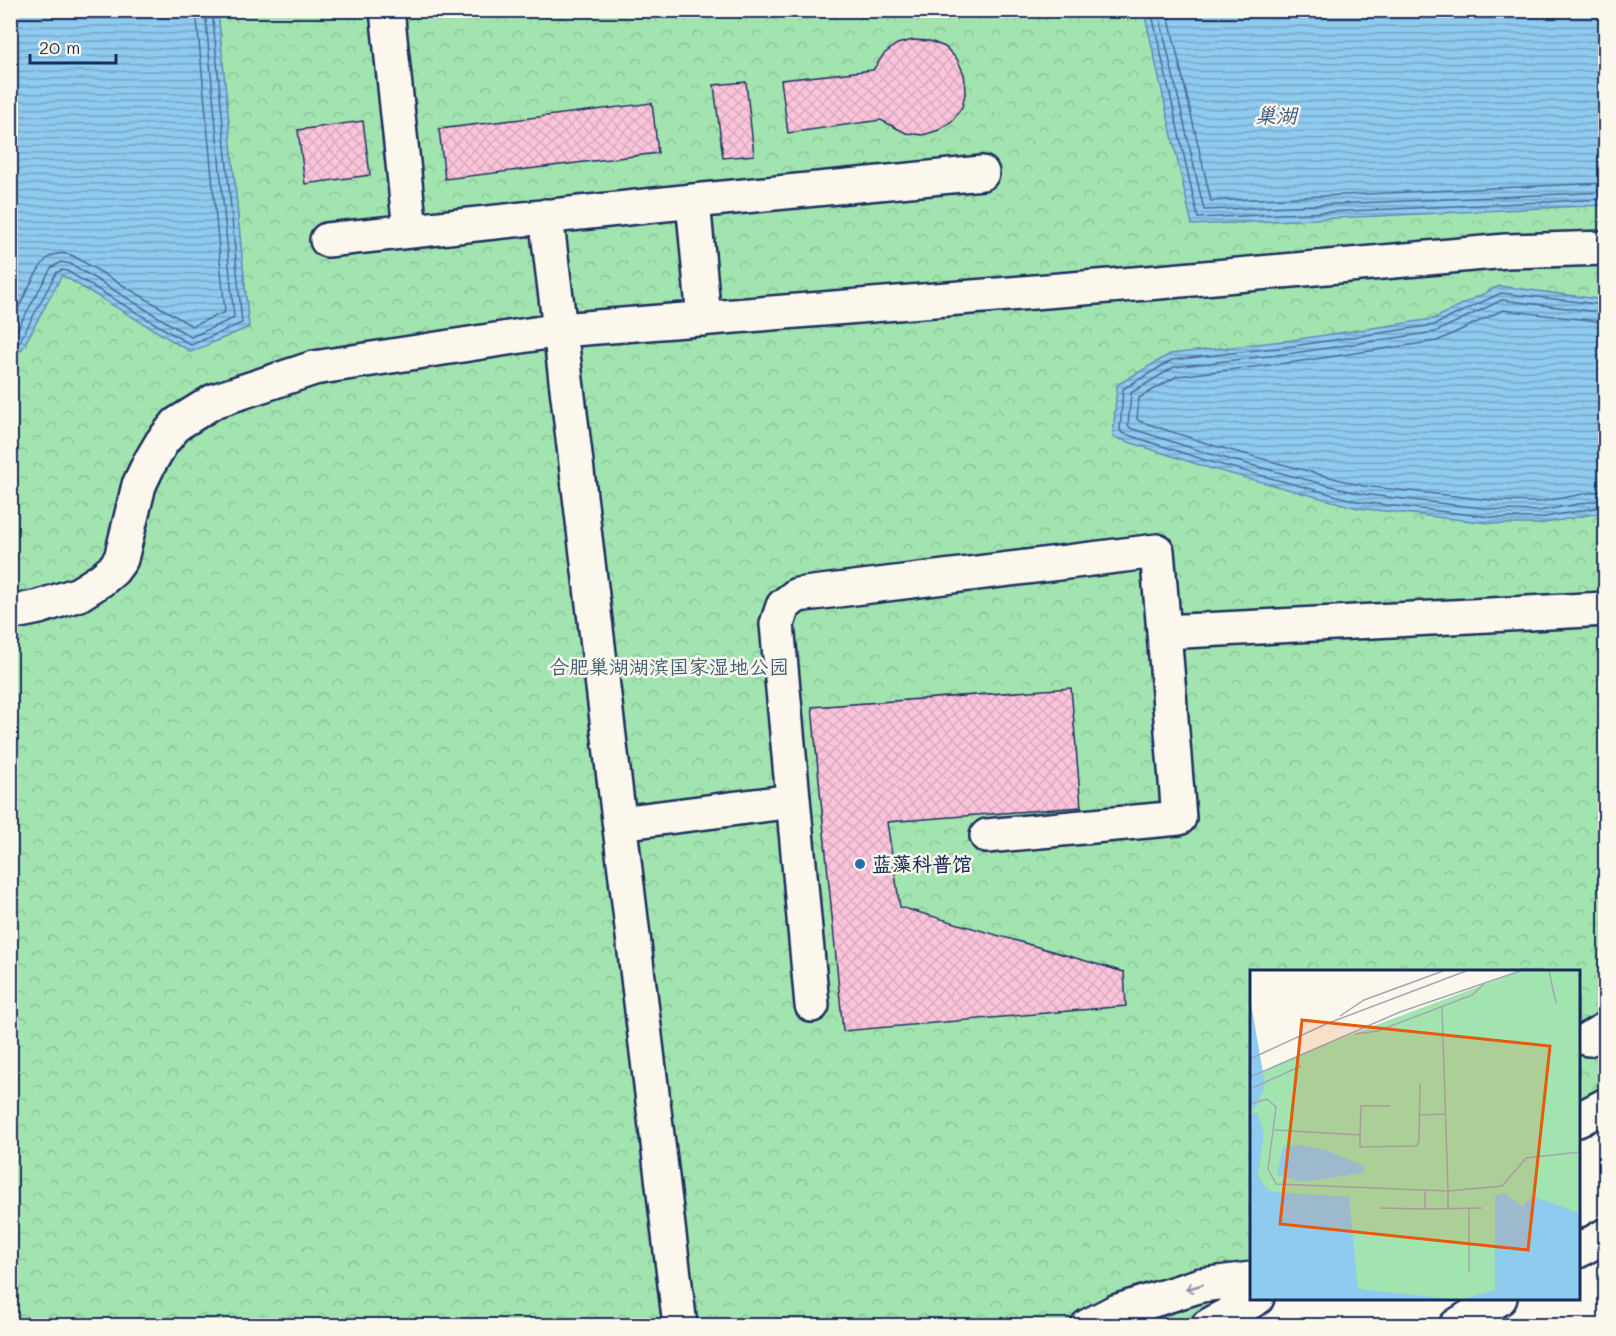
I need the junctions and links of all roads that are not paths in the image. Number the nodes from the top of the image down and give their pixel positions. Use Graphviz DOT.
graph roads {
  1 [pos="387,10"];
  2 [pos="982,173"];
  3 [pos="693,201"];
  4 [pos="546,216"];
  5 [pos="410,230"];
  6 [pos="327,240"];
  7 [pos="1605,248"];
  8 [pos="704,319"];
  9 [pos="560,330"];
  10 [pos="1605,609"];
  11 [pos="10,613"];
  12 [pos="1164,632"];
  13 [pos="793,801"];
  14 [pos="620,823"];
  15 [pos="987,836"];
  16 [pos="812,1005"];
  17 [pos="1605,1105"];
  18 [pos="1580,1119"];
  19 [pos="1605,1235"];
  20 [pos="1580,1250"];
  21 [pos="1250,1279"];
  22 [pos="1255,1300"];
  23 [pos="1498,1300"];
  24 [pos="680,1326"];
  25 [pos="1089,1326"];
  26 [pos="1208,1326"];
  27 [pos="1456,1326"];
  1 -- 5 [label="main road"];
  2 -- 3 [label="main road"];
  3 -- 4 [label="main road"];
  3 -- 8 [label="main road"];
  4 -- 5 [label="main road"];
  4 -- 9 [label="main road"];
  5 -- 6 [label="main road"];
  7 -- 8 [label="main road"];
  8 -- 9 [label="main road"];
  9 -- 11 [label="main road"];
  9 -- 14 [label="main road"];
  10 -- 12 [label="main road"];
  12 -- 13 [label="main road"];
  12 -- 15 [label="main road"];
  13 -- 14 [label="main road"];
  13 -- 16 [label="main road"];
  14 -- 24 [label="main road"];
  17 -- 18 [label="main road"];
  19 -- 20 [label="main road"];
  21 -- 25 [label="main road, one-way"];
  22 -- 26 [label="main road"];
  23 -- 27 [label="main road"];
}
